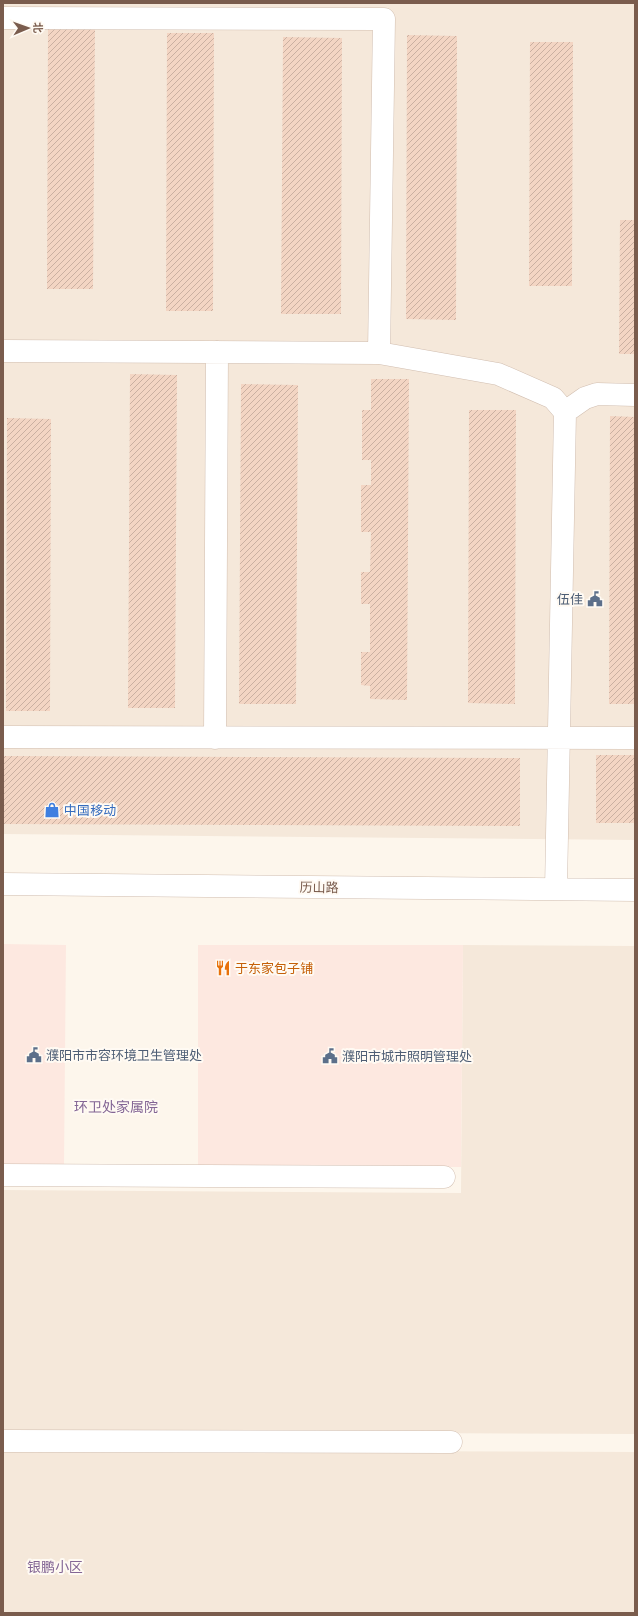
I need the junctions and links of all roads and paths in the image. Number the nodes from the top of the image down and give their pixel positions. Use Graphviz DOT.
graph roads {
  1 [pos="3,18"];
  2 [pos="3,352"];
  3 [pos="217,352"];
  4 [pos="379,353"];
  5 [pos="635,395"];
  6 [pos="565,412"];
  7 [pos="3,737"];
  8 [pos="215,738"];
  9 [pos="559,738"];
  10 [pos="635,738"];
  11 [pos="3,884"];
  12 [pos="556,889"];
  13 [pos="635,890"];
  14 [pos="3,1175"];
  15 [pos="444,1177"];
  16 [pos="3,1441"];
  17 [pos="451,1442"];
  1 -- 4 [label="street"];
  2 -- 3 [label="street"];
  3 -- 4 [label="street"];
  3 -- 8 [label="street"];
  4 -- 6 [label="street"];
  5 -- 6 [label="street"];
  6 -- 9 [label="street"];
  7 -- 8 [label="street"];
  8 -- 9 [label="street"];
  9 -- 10 [label="street"];
  9 -- 12 [label="street"];
  11 -- 12 [label="street, 历山路"];
  12 -- 13 [label="street, 历山路"];
  14 -- 15 [label="street"];
  16 -- 17 [label="street"];
}
